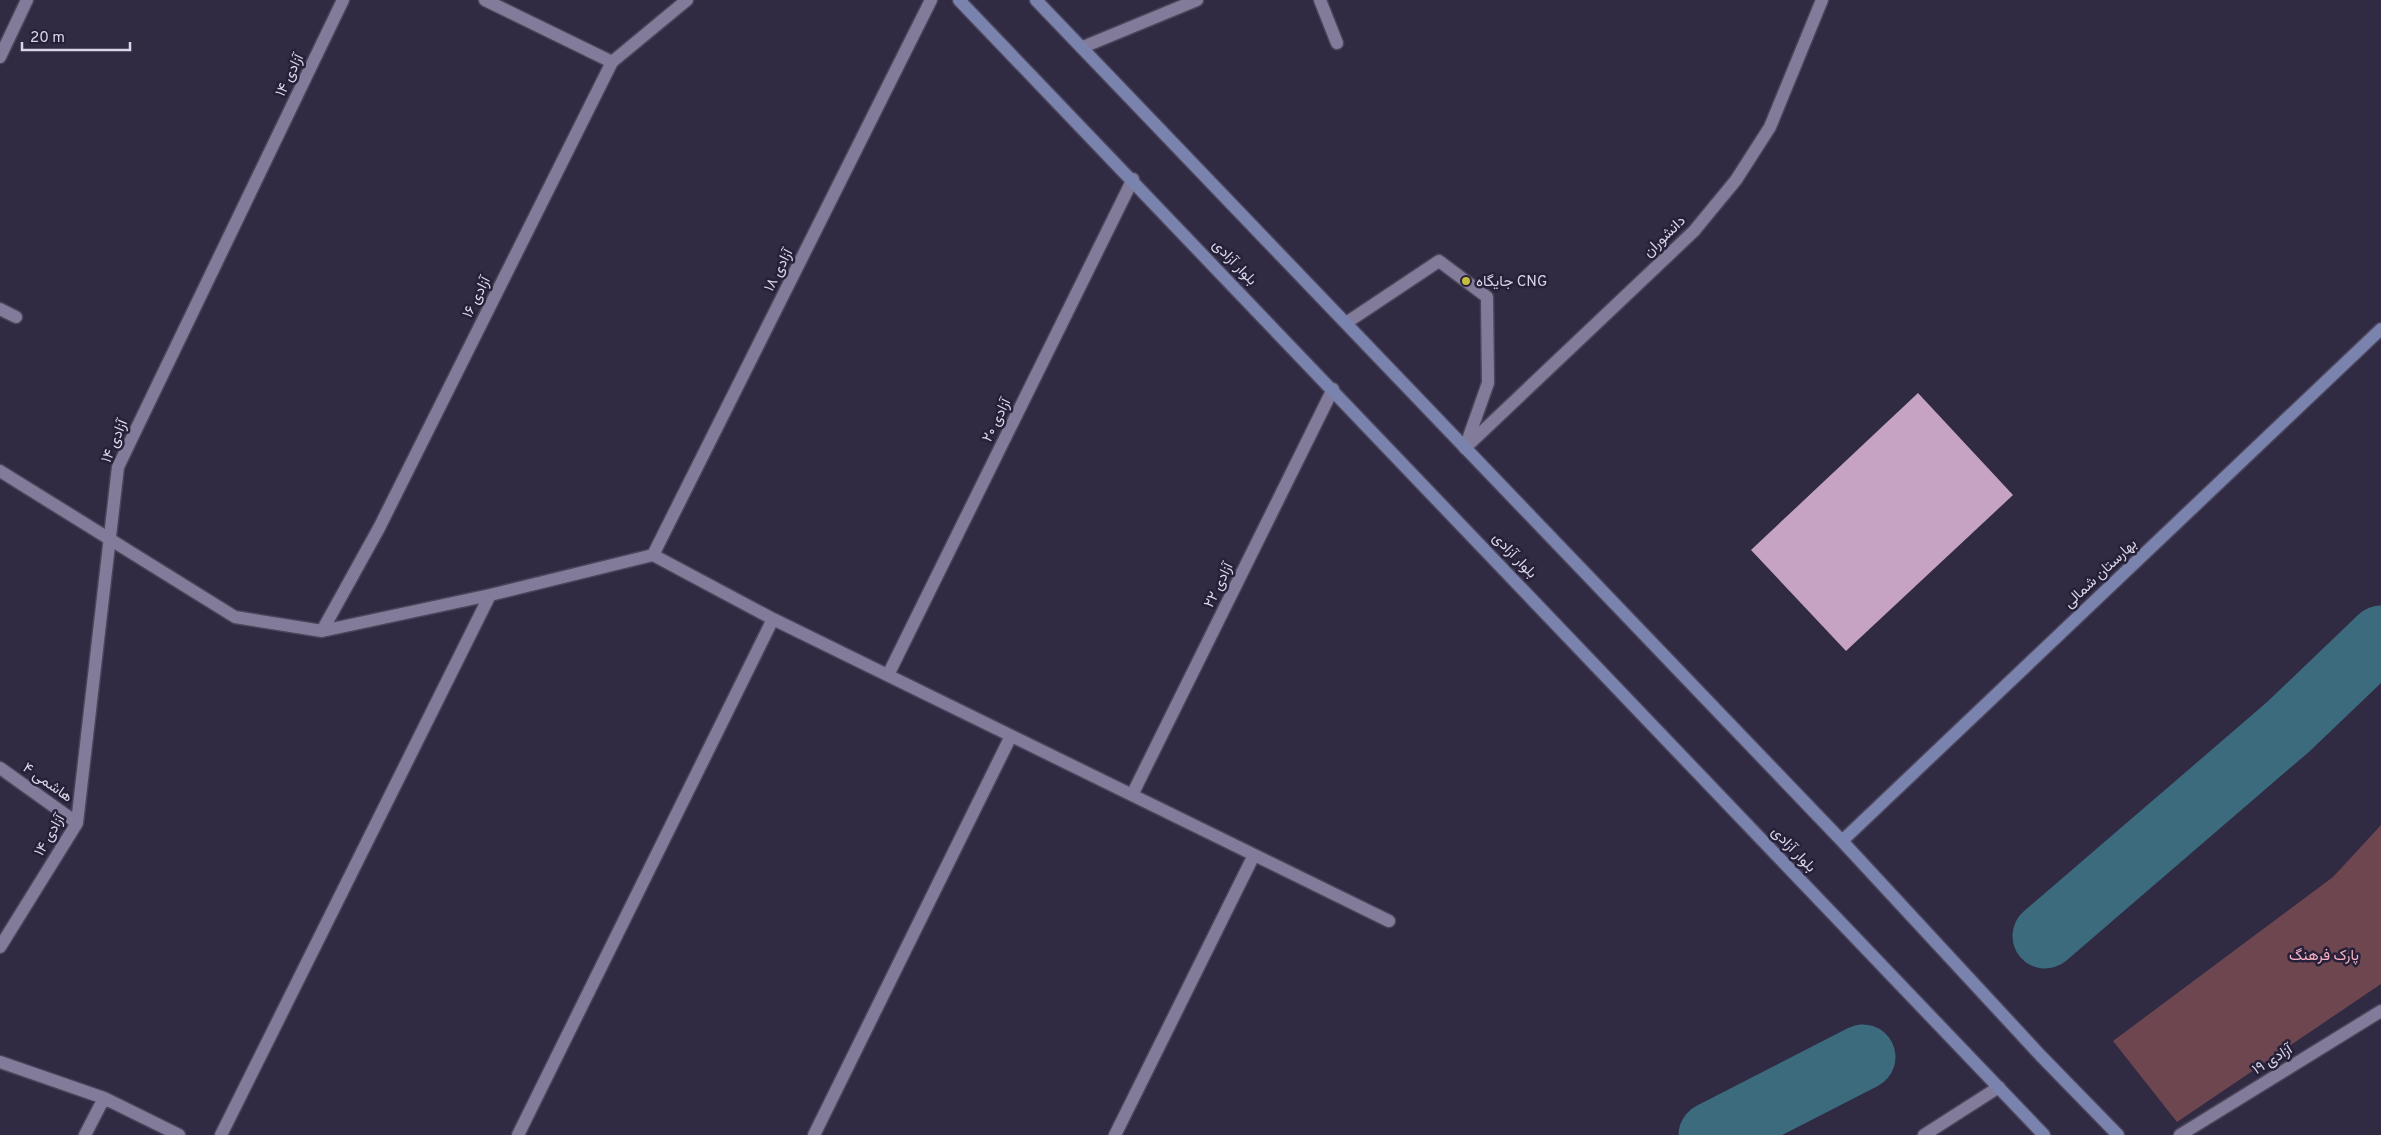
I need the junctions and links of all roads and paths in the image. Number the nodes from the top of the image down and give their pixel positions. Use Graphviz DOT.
graph roads {
  1 [pos="26,0"];
  2 [pos="343,0"];
  3 [pos="485,0"];
  4 [pos="687,0"];
  5 [pos="931,0"];
  6 [pos="959,0"];
  7 [pos="1036,0"];
  8 [pos="1197,0"];
  9 [pos="1320,0"];
  10 [pos="1822,0"];
  11 [pos="1337,43"];
  12 [pos="1083,47"];
  13 [pos="0,57"];
  14 [pos="612,62"];
  15 [pos="1133,180"];
  16 [pos="0,309"];
  17 [pos="16,317"];
  18 [pos="1346,323"];
  19 [pos="2381,329"];
  20 [pos="1333,389"];
  21 [pos="1465,448"];
  22 [pos="0,471"];
  23 [pos="109,540"];
  24 [pos="654,555"];
  25 [pos="490,594"];
  26 [pos="773,619"];
  27 [pos="322,631"];
  28 [pos="888,675"];
  29 [pos="1011,736"];
  30 [pos="0,768"];
  31 [pos="1132,795"];
  32 [pos="77,823"];
  33 [pos="1842,841"];
  34 [pos="1254,855"];
  35 [pos="1389,921"];
  36 [pos="0,947"];
  37 [pos="2381,1012"];
  38 [pos="0,1062"];
  39 [pos="1999,1087"];
  40 [pos="104,1098"];
  41 [pos="85,1135"];
  42 [pos="179,1135"];
  43 [pos="221,1135"];
  44 [pos="518,1135"];
  45 [pos="814,1135"];
  46 [pos="1116,1135"];
  47 [pos="1924,1135"];
  48 [pos="2044,1135"];
  49 [pos="2118,1135"];
  50 [pos="2180,1135"];
  1 -- 13 [label="street"];
  2 -- 23 [label="street, آزادی ۱۴"];
  3 -- 14 [label="street"];
  4 -- 14 [label="street, آزادی ۱۶"];
  5 -- 24 [label="street, آزادی ۱۸"];
  6 -- 15 [label="main road, بلوار آزادی"];
  7 -- 12 [label="main road"];
  8 -- 12 [label="street"];
  9 -- 11 [label="street"];
  10 -- 21 [label="street, دانشوران"];
  12 -- 18 [label="main road"];
  14 -- 27 [label="street, آزادی ۱۶"];
  15 -- 20 [label="main road, بلوار آزادی"];
  15 -- 28 [label="street, آزادی ۲۰"];
  16 -- 17 [label="street"];
  18 -- 21 [label="main road"];
  18 -- 21 [label="street"];
  19 -- 33 [label="main road, بهارستان شمالی"];
  20 -- 31 [label="street, آزادی ۲۲"];
  20 -- 39 [label="main road, بلوار آزادی"];
  21 -- 33 [label="main road"];
  22 -- 23 [label="street"];
  23 -- 27 [label="street"];
  23 -- 32 [label="street, آزادی ۱۴"];
  24 -- 25 [label="street"];
  24 -- 26 [label="street"];
  25 -- 27 [label="street"];
  25 -- 43 [label="street"];
  26 -- 28 [label="street"];
  26 -- 44 [label="street"];
  28 -- 29 [label="street"];
  29 -- 31 [label="street"];
  29 -- 45 [label="street"];
  30 -- 32 [label="street, هاشمی ۴"];
  31 -- 34 [label="street"];
  32 -- 36 [label="street, آزادی ۱۴"];
  33 -- 49 [label="main road"];
  34 -- 35 [label="street"];
  34 -- 46 [label="street"];
  37 -- 50 [label="street, آزادی ۱۹"];
  38 -- 40 [label="street"];
  39 -- 47 [label="street"];
  39 -- 48 [label="main road, بلوار آزادی"];
  40 -- 41 [label="street"];
  40 -- 42 [label="street"];
}
